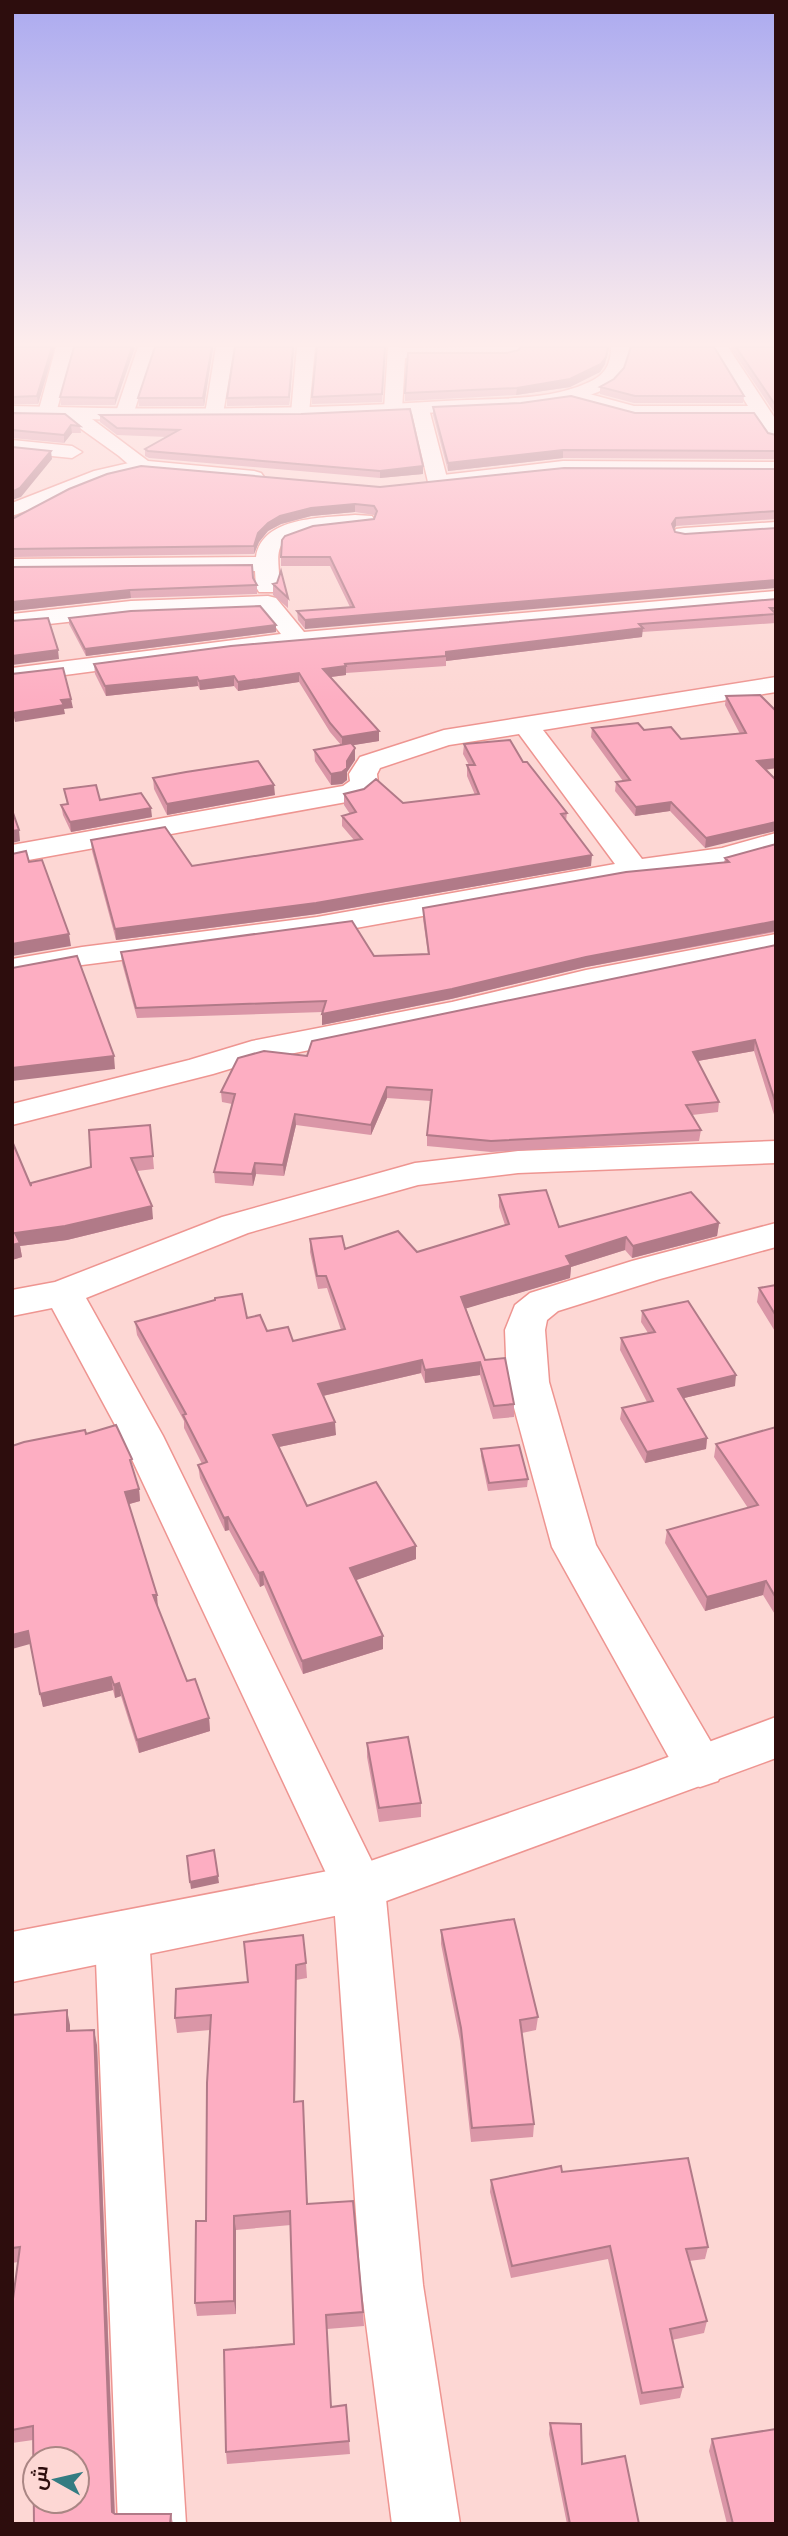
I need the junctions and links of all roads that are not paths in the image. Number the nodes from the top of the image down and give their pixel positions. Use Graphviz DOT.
graph roads {
  1 [pos="434,465"];
  2 [pos="142,466"];
  3 [pos="776,468"];
  4 [pos="44,477"];
  5 [pos="277,479"];
  6 [pos="438,482"];
  7 [pos="417,485"];
  8 [pos="69,487"];
  9 [pos="12,510"];
  10 [pos="365,521"];
  11 [pos="776,528"];
  12 [pos="684,534"];
  13 [pos="267,564"];
  14 [pos="12,566"];
  15 [pos="776,598"];
  16 [pos="268,603"];
  17 [pos="12,621"];
  18 [pos="298,640"];
  19 [pos="12,675"];
  20 [pos="776,684"];
  21 [pos="525,724"];
  22 [pos="776,842"];
  23 [pos="12,854"];
  24 [pos="634,869"];
  25 [pos="776,943"];
  26 [pos="12,969"];
  27 [pos="12,1115"];
  28 [pos="776,1152"];
  29 [pos="776,1235"];
  30 [pos="63,1293"];
  31 [pos="12,1303"];
  32 [pos="776,1737"];
  33 [pos="700,1766"];
  34 [pos="359,1888"];
  35 [pos="122,1935"];
  36 [pos="12,1957"];
  37 [pos="152,2524"];
  38 [pos="426,2524"];
  1 -- 6 [label="street"];
  2 -- 5 [label="street"];
  2 -- 8 [label="street"];
  3 -- 6 [label="street"];
  4 -- 8 [label="street"];
  6 -- 7 [label="street"];
  8 -- 9 [label="street"];
  10 -- 13 [label="street"];
  11 -- 12 [label="street"];
  13 -- 14 [label="street"];
  13 -- 16 [label="street"];
  15 -- 18 [label="street"];
  16 -- 17 [label="street"];
  16 -- 18 [label="street"];
  18 -- 19 [label="street"];
  20 -- 21 [label="street"];
  21 -- 23 [label="street"];
  21 -- 24 [label="street"];
  22 -- 24 [label="street"];
  24 -- 26 [label="street"];
  25 -- 27 [label="street"];
  28 -- 30 [label="street"];
  29 -- 33 [label="street"];
  30 -- 31 [label="street"];
  30 -- 34 [label="street"];
  32 -- 33 [label="street"];
  33 -- 34 [label="street"];
  34 -- 35 [label="street"];
  34 -- 38 [label="street"];
  35 -- 36 [label="street"];
  35 -- 37 [label="street"];
}
